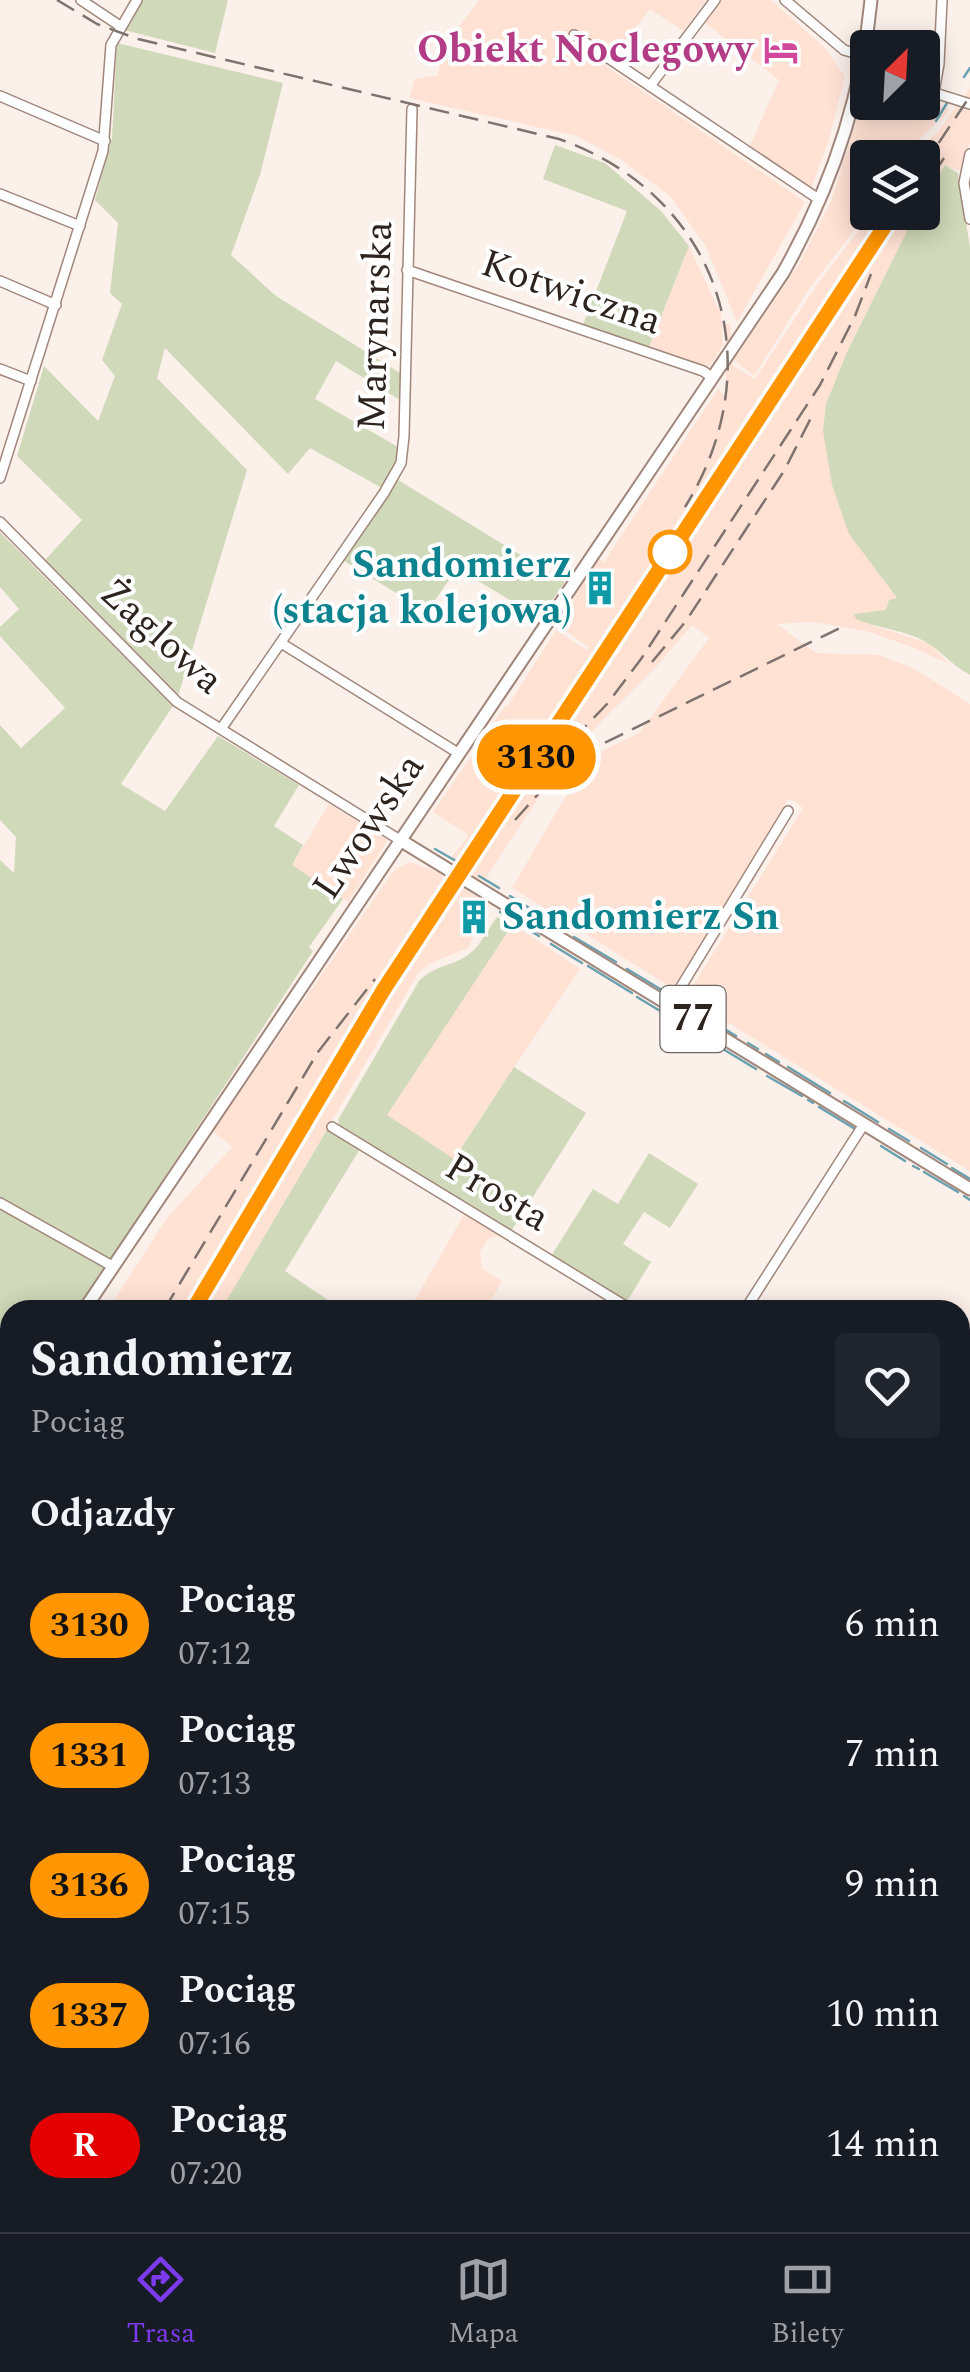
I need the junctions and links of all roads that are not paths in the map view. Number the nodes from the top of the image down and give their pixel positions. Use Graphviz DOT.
graph roads {
  1 [pos="81,0"];
  2 [pos="137,0"];
  3 [pos="716,0"];
  4 [pos="785,0"];
  5 [pos="871,0"];
  6 [pos="942,0"];
  7 [pos="120,26"];
  8 [pos="868,30"];
  9 [pos="574,34"];
  10 [pos="940,43"];
  11 [pos="850,52"];
  12 [pos="650,86"];
  13 [pos="940,94"];
  14 [pos="0,96"];
  15 [pos="970,104"];
  16 [pos="412,109"];
  17 [pos="850,116"];
  18 [pos="105,141"];
  19 [pos="970,154"];
  20 [pos="0,194"];
  21 [pos="820,200"];
  22 [pos="970,219"];
  23 [pos="80,226"];
  24 [pos="407,270"];
  25 [pos="0,281"];
  26 [pos="56,304"];
  27 [pos="0,369"];
  28 [pos="713,378"];
  29 [pos="31,381"];
  30 [pos="0,478"];
  31 [pos="0,522"];
  32 [pos="282,643"];
  33 [pos="222,729"];
  34 [pos="458,753"];
  35 [pos="788,811"];
  36 [pos="400,840"];
  37 [pos="670,1005"];
  38 [pos="864,1124"];
  39 [pos="332,1127"];
  40 [pos="970,1189"];
  41 [pos="0,1203"];
  42 [pos="114,1267"];
  43 [pos="91,1300"];
  44 [pos="616,1300"];
  45 [pos="751,1300"];
  1 -- 7 [label="street"];
  2 -- 7 [label="street"];
  3 -- 12 [label="street"];
  4 -- 11 [label="street"];
  5 -- 8 [label="main road, Lwowska"];
  6 -- 10 [label="street"];
  7 -- 18 [label="street"];
  9 -- 12 [label="street"];
  12 -- 21 [label="street"];
  13 -- 15 [label="street"];
  14 -- 18 [label="street"];
  16 -- 24 [label="street, Marynarska"];
  17 -- 21 [label="main road, Lwowska"];
  18 -- 23 [label="street"];
  19 -- 22 [label="street"];
  20 -- 23 [label="street"];
  21 -- 28 [label="main road, Lwowska"];
  23 -- 26 [label="street"];
  24 -- 28 [label="street, Kotwiczna"];
  24 -- 32 [label="street, Marynarska"];
  25 -- 26 [label="street"];
  26 -- 29 [label="street"];
  27 -- 29 [label="street"];
  28 -- 34 [label="main road, Lwowska"];
  29 -- 30 [label="street"];
  31 -- 33 [label="street, Żaglowa"];
  32 -- 33 [label="street, Marynarska"];
  32 -- 34 [label="street"];
  33 -- 36 [label="street, Żaglowa"];
  34 -- 36 [label="main road, Lwowska"];
  35 -- 37 [label="street"];
  36 -- 37 [label="main road, 77"];
  36 -- 42 [label="main road, Lwowska"];
  37 -- 38 [label="main road, 77"];
  38 -- 40 [label="main road, 77"];
  38 -- 45 [label="street"];
  39 -- 44 [label="street, Prosta"];
  41 -- 42 [label="street"];
  42 -- 43 [label="main road, Lwowska"];
}
